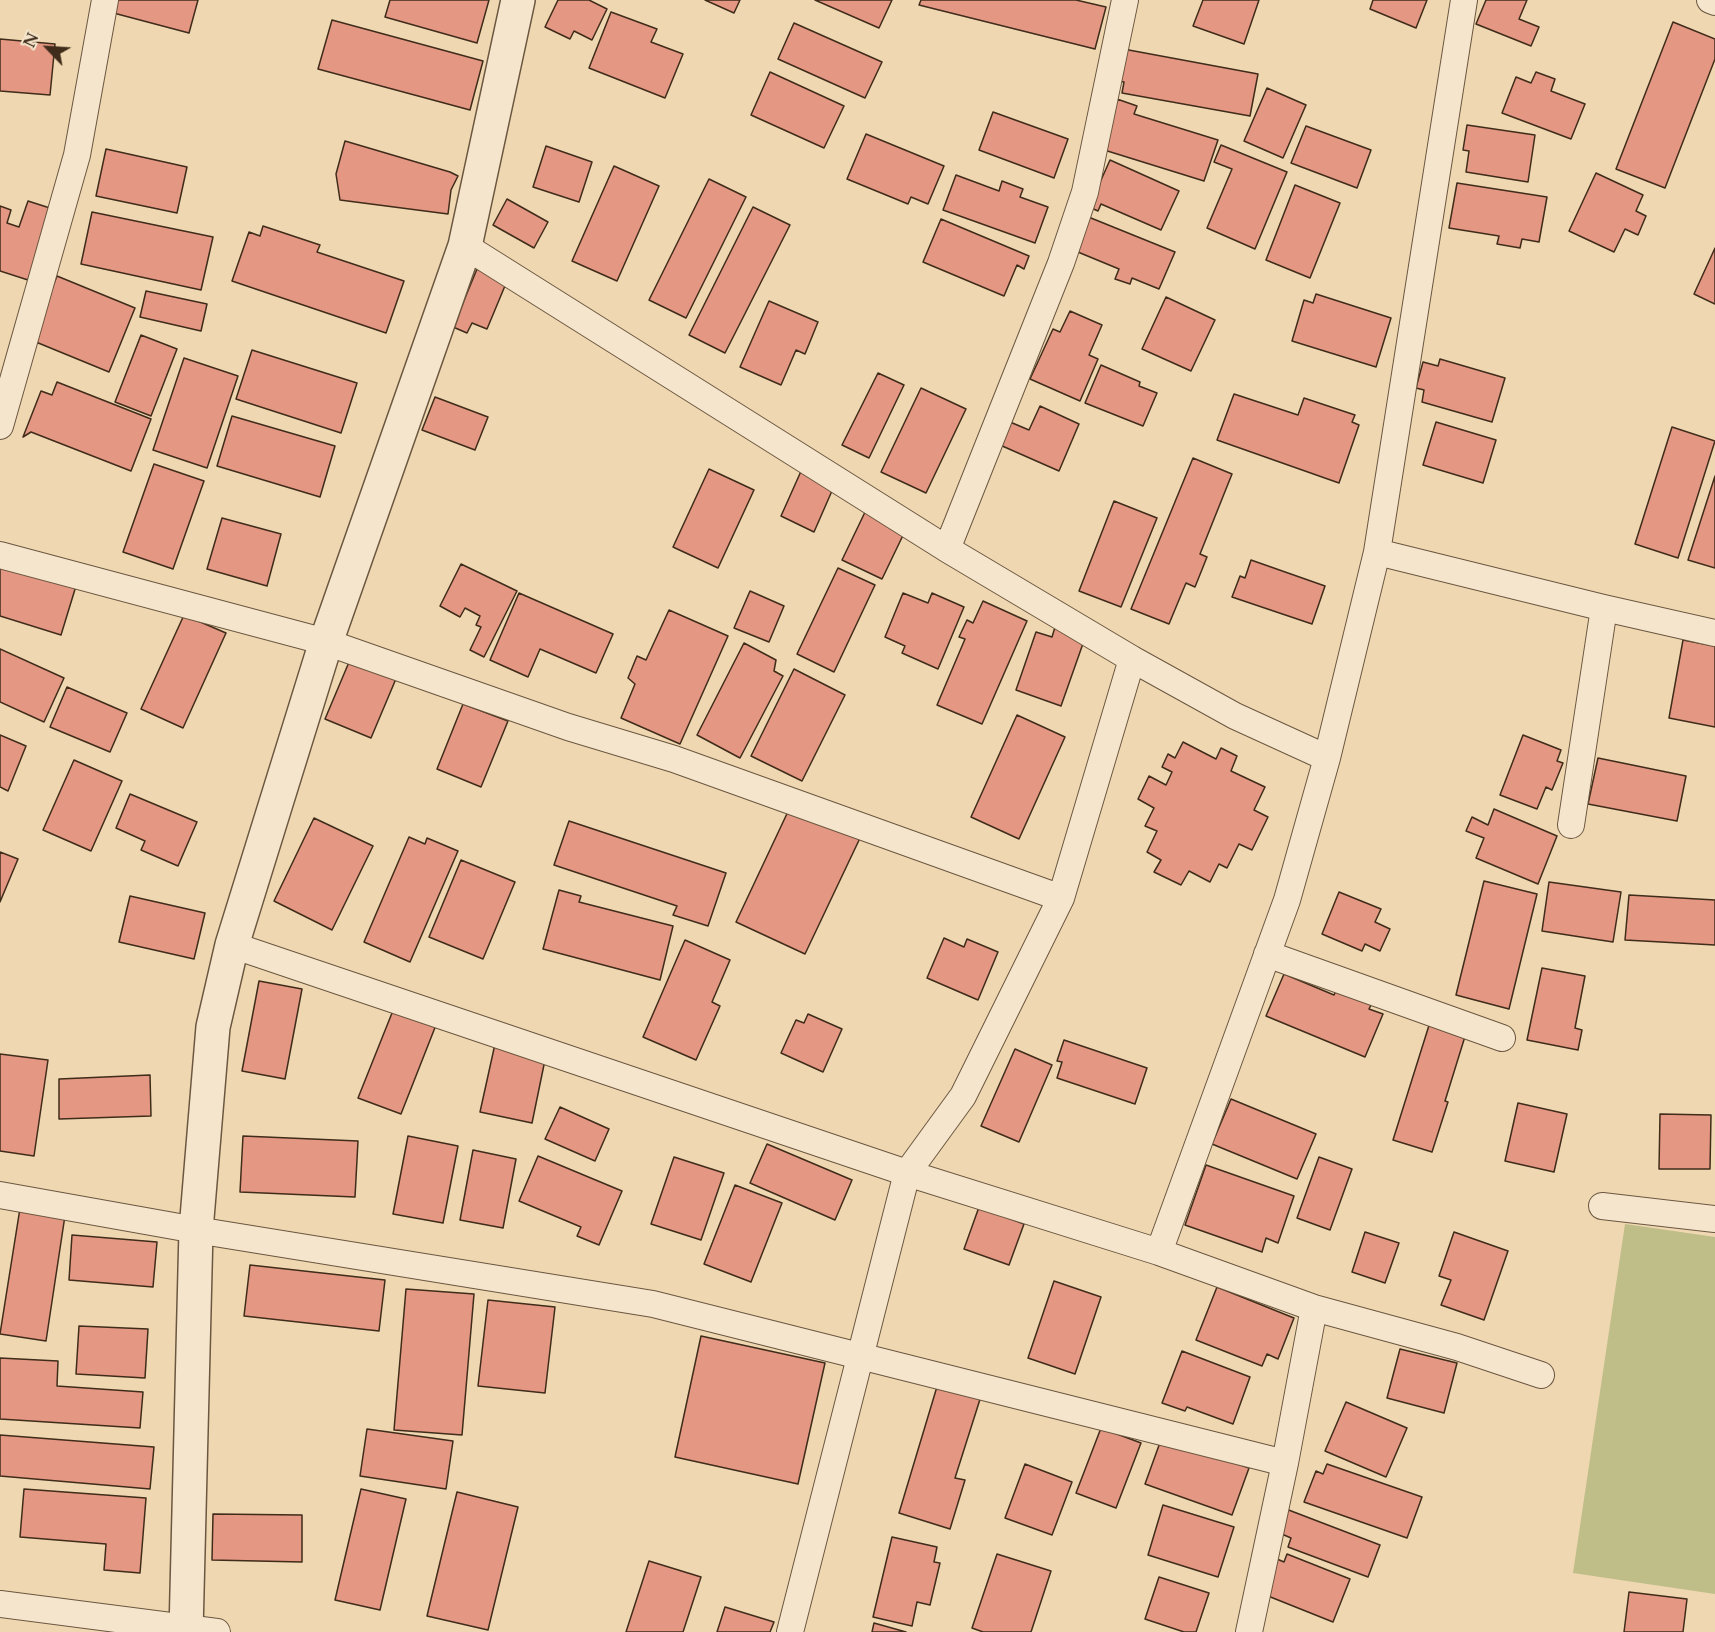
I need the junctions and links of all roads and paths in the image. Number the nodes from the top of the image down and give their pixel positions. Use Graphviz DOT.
graph roads {
  1 [pos="105,0"];
  2 [pos="518,0"];
  3 [pos="1125,0"];
  4 [pos="1464,0"];
  5 [pos="1710,0"];
  6 [pos="1715,3"];
  7 [pos="465,246"];
  8 [pos="0,426"];
  9 [pos="947,549"];
  10 [pos="1377,552"];
  11 [pos="0,555"];
  12 [pos="1604,608"];
  13 [pos="1715,633"];
  14 [pos="326,642"];
  15 [pos="1132,658"];
  16 [pos="1327,758"];
  17 [pos="1571,825"];
  18 [pos="1060,898"];
  19 [pos="232,945"];
  20 [pos="1267,954"];
  21 [pos="1502,1038"];
  22 [pos="907,1173"];
  23 [pos="0,1195"];
  24 [pos="1602,1206"];
  25 [pos="1715,1220"];
  26 [pos="196,1230"];
  27 [pos="1159,1252"];
  28 [pos="1314,1308"];
  29 [pos="862,1357"];
  30 [pos="1541,1375"];
  31 [pos="1285,1463"];
  32 [pos="0,1604"];
  33 [pos="197,1630"];
  34 [pos="790,1632"];
  35 [pos="1249,1632"];
  1 -- 8 [label="street"];
  2 -- 7 [label="street"];
  3 -- 9 [label="street"];
  4 -- 10 [label="street"];
  5 -- 6 [label="street"];
  7 -- 9 [label="street"];
  7 -- 14 [label="street"];
  9 -- 15 [label="street"];
  10 -- 12 [label="street"];
  10 -- 16 [label="street"];
  11 -- 14 [label="street"];
  12 -- 13 [label="street"];
  12 -- 17 [label="street"];
  14 -- 18 [label="street"];
  14 -- 19 [label="street"];
  15 -- 16 [label="street"];
  15 -- 18 [label="street"];
  16 -- 20 [label="street"];
  18 -- 22 [label="street"];
  19 -- 22 [label="street"];
  19 -- 26 [label="street"];
  20 -- 21 [label="street"];
  20 -- 27 [label="street"];
  22 -- 27 [label="street"];
  22 -- 29 [label="street"];
  23 -- 26 [label="street"];
  24 -- 25 [label="street"];
  26 -- 29 [label="street"];
  26 -- 33 [label="street"];
  27 -- 28 [label="street"];
  28 -- 30 [label="street"];
  28 -- 31 [label="street"];
  29 -- 31 [label="street"];
  29 -- 34 [label="street"];
  31 -- 35 [label="street"];
  32 -- 33 [label="street"];
}
